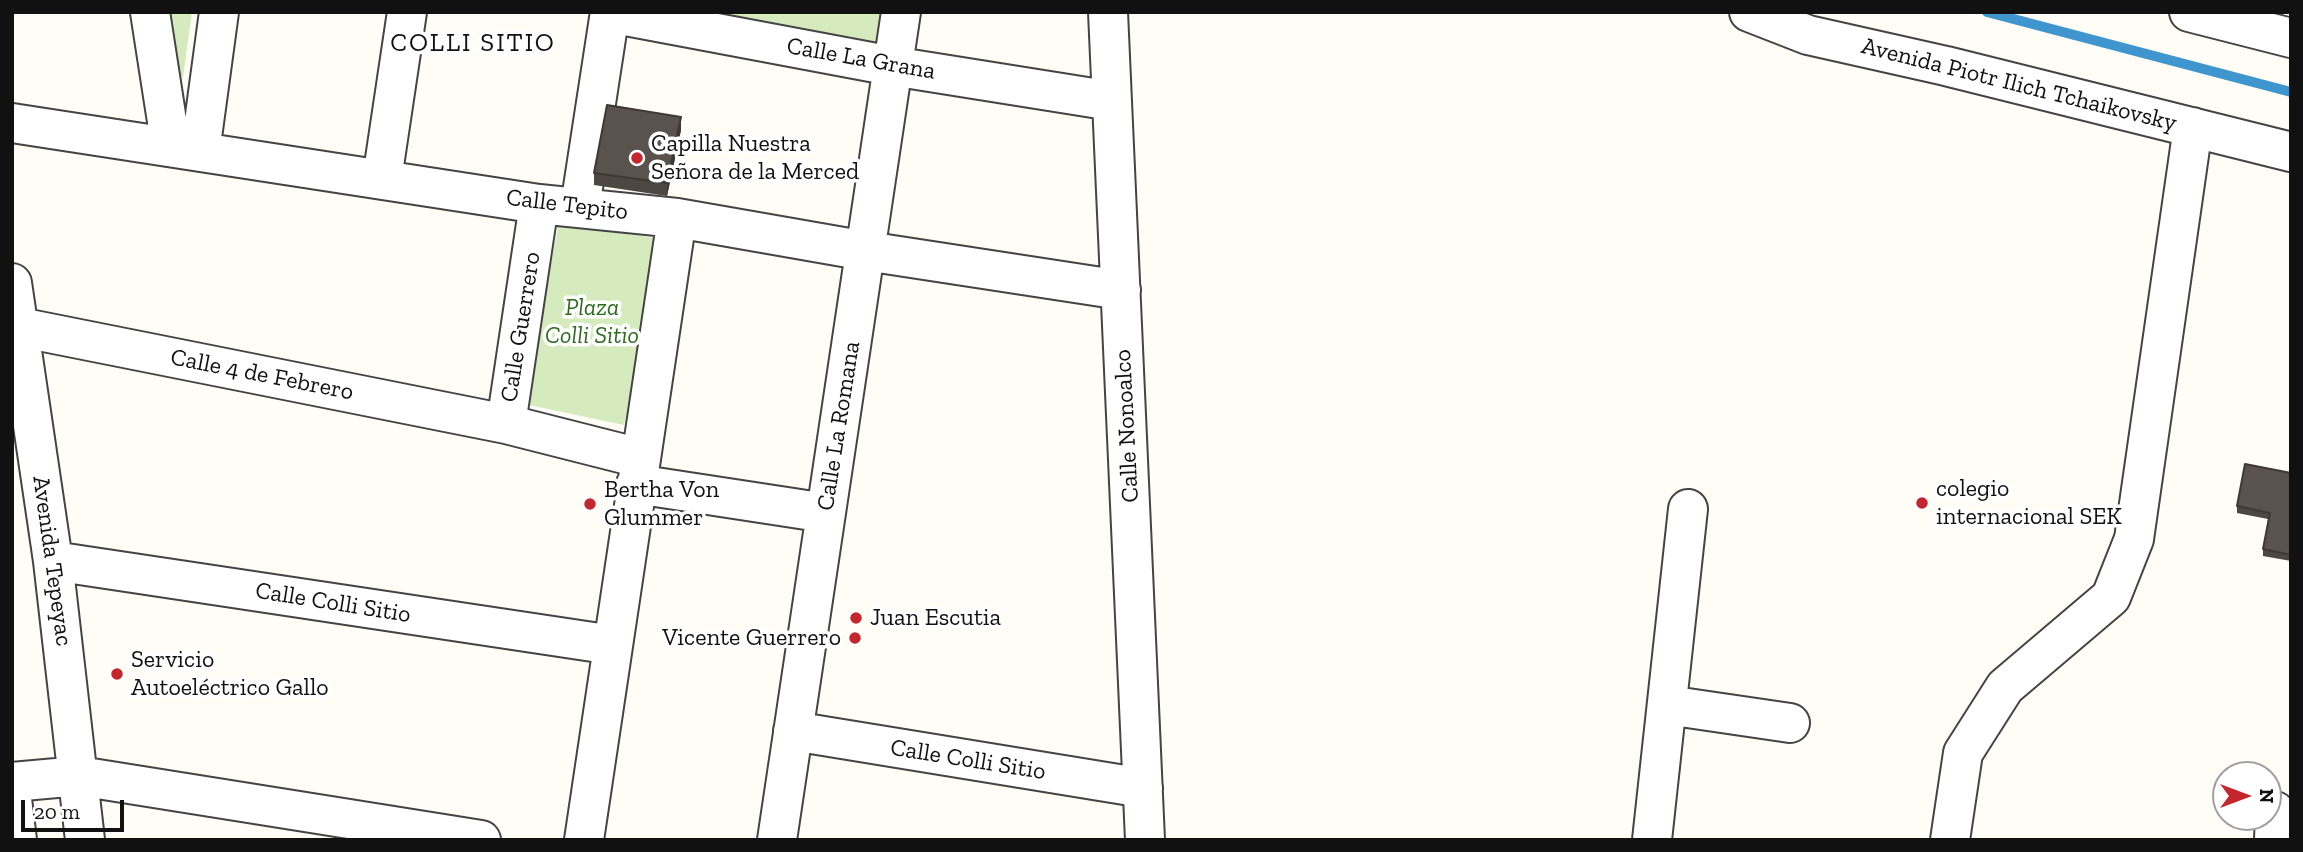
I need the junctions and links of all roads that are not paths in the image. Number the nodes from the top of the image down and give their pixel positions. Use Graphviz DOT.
graph roads {
  1 [pos="150,12"];
  2 [pos="219,12"];
  3 [pos="407,12"];
  4 [pos="901,12"];
  5 [pos="1108,12"];
  6 [pos="1749,12"];
  7 [pos="2189,12"];
  8 [pos="610,13"];
  9 [pos="2291,38"];
  10 [pos="892,66"];
  11 [pos="1112,101"];
  12 [pos="12,123"];
  13 [pos="2193,127"];
  14 [pos="185,150"];
  15 [pos="2291,152"];
  16 [pos="383,179"];
  17 [pos="539,204"];
  18 [pos="580,207"];
  19 [pos="677,218"];
  20 [pos="866,251"];
  21 [pos="12,283"];
  22 [pos="1121,290"];
  23 [pos="19,327"];
  24 [pos="519,427"];
  25 [pos="638,471"];
  26 [pos="1688,509"];
  27 [pos="826,513"];
  28 [pos="53,561"];
  29 [pos="613,645"];
  30 [pos="1667,705"];
  31 [pos="1790,723"];
  32 [pos="793,731"];
  33 [pos="79,776"];
  34 [pos="12,782"];
  35 [pos="1143,788"];
  36 [pos="12,799"];
  37 [pos="17,840"];
  38 [pos="85,840"];
  39 [pos="481,840"];
  40 [pos="584,840"];
  41 [pos="777,840"];
  42 [pos="1145,840"];
  43 [pos="1652,840"];
  44 [pos="1950,840"];
  1 -- 14 [label="street"];
  2 -- 14 [label="street"];
  3 -- 16 [label="street"];
  4 -- 10 [label="street, Calle La Romana"];
  5 -- 11 [label="street, Calle Nonoalco"];
  6 -- 13 [label="street, Avenida Piotr Ilich Tchaikovsky"];
  7 -- 9 [label="street"];
  8 -- 10 [label="street, Calle La Grana"];
  8 -- 18 [label="street"];
  10 -- 11 [label="street, Calle La Grana"];
  10 -- 20 [label="street, Calle La Romana"];
  11 -- 22 [label="street, Calle Nonoalco"];
  12 -- 14 [label="street, Calle Tepito"];
  13 -- 15 [label="street, Avenida Piotr Ilich Tchaikovsky"];
  13 -- 44 [label="street"];
  14 -- 16 [label="street, Calle Tepito"];
  16 -- 17 [label="street, Calle Tepito"];
  17 -- 18 [label="street, Calle Tepito"];
  17 -- 24 [label="street, Calle Guerrero"];
  18 -- 19 [label="street, Calle Tepito"];
  19 -- 20 [label="street, Calle Tepito"];
  19 -- 25 [label="street"];
  20 -- 22 [label="street, Calle Tepito"];
  20 -- 27 [label="street, Calle La Romana"];
  21 -- 23 [label="street, Avenida Tepeyac"];
  22 -- 35 [label="street, Calle Nonoalco"];
  23 -- 24 [label="street, Calle 4 de Febrero"];
  23 -- 28 [label="street, Avenida Tepeyac"];
  24 -- 25 [label="street, Calle 4 de Febrero"];
  25 -- 27 [label="street, Calle 4 de Febrero"];
  25 -- 29 [label="street"];
  26 -- 30 [label="street"];
  27 -- 32 [label="street, Calle La Romana"];
  28 -- 29 [label="street, Calle Colli Sitio"];
  28 -- 33 [label="street, Avenida Tepeyac"];
  29 -- 40 [label="street"];
  30 -- 31 [label="street"];
  30 -- 43 [label="street"];
  32 -- 35 [label="street, Calle Colli Sitio"];
  32 -- 41 [label="street, Calle La Romana"];
  33 -- 34 [label="street"];
  33 -- 38 [label="street, Avenida Tepeyac"];
  33 -- 39 [label="street"];
  35 -- 42 [label="street, Calle Nonoalco"];
  36 -- 37 [label="street"];
}
